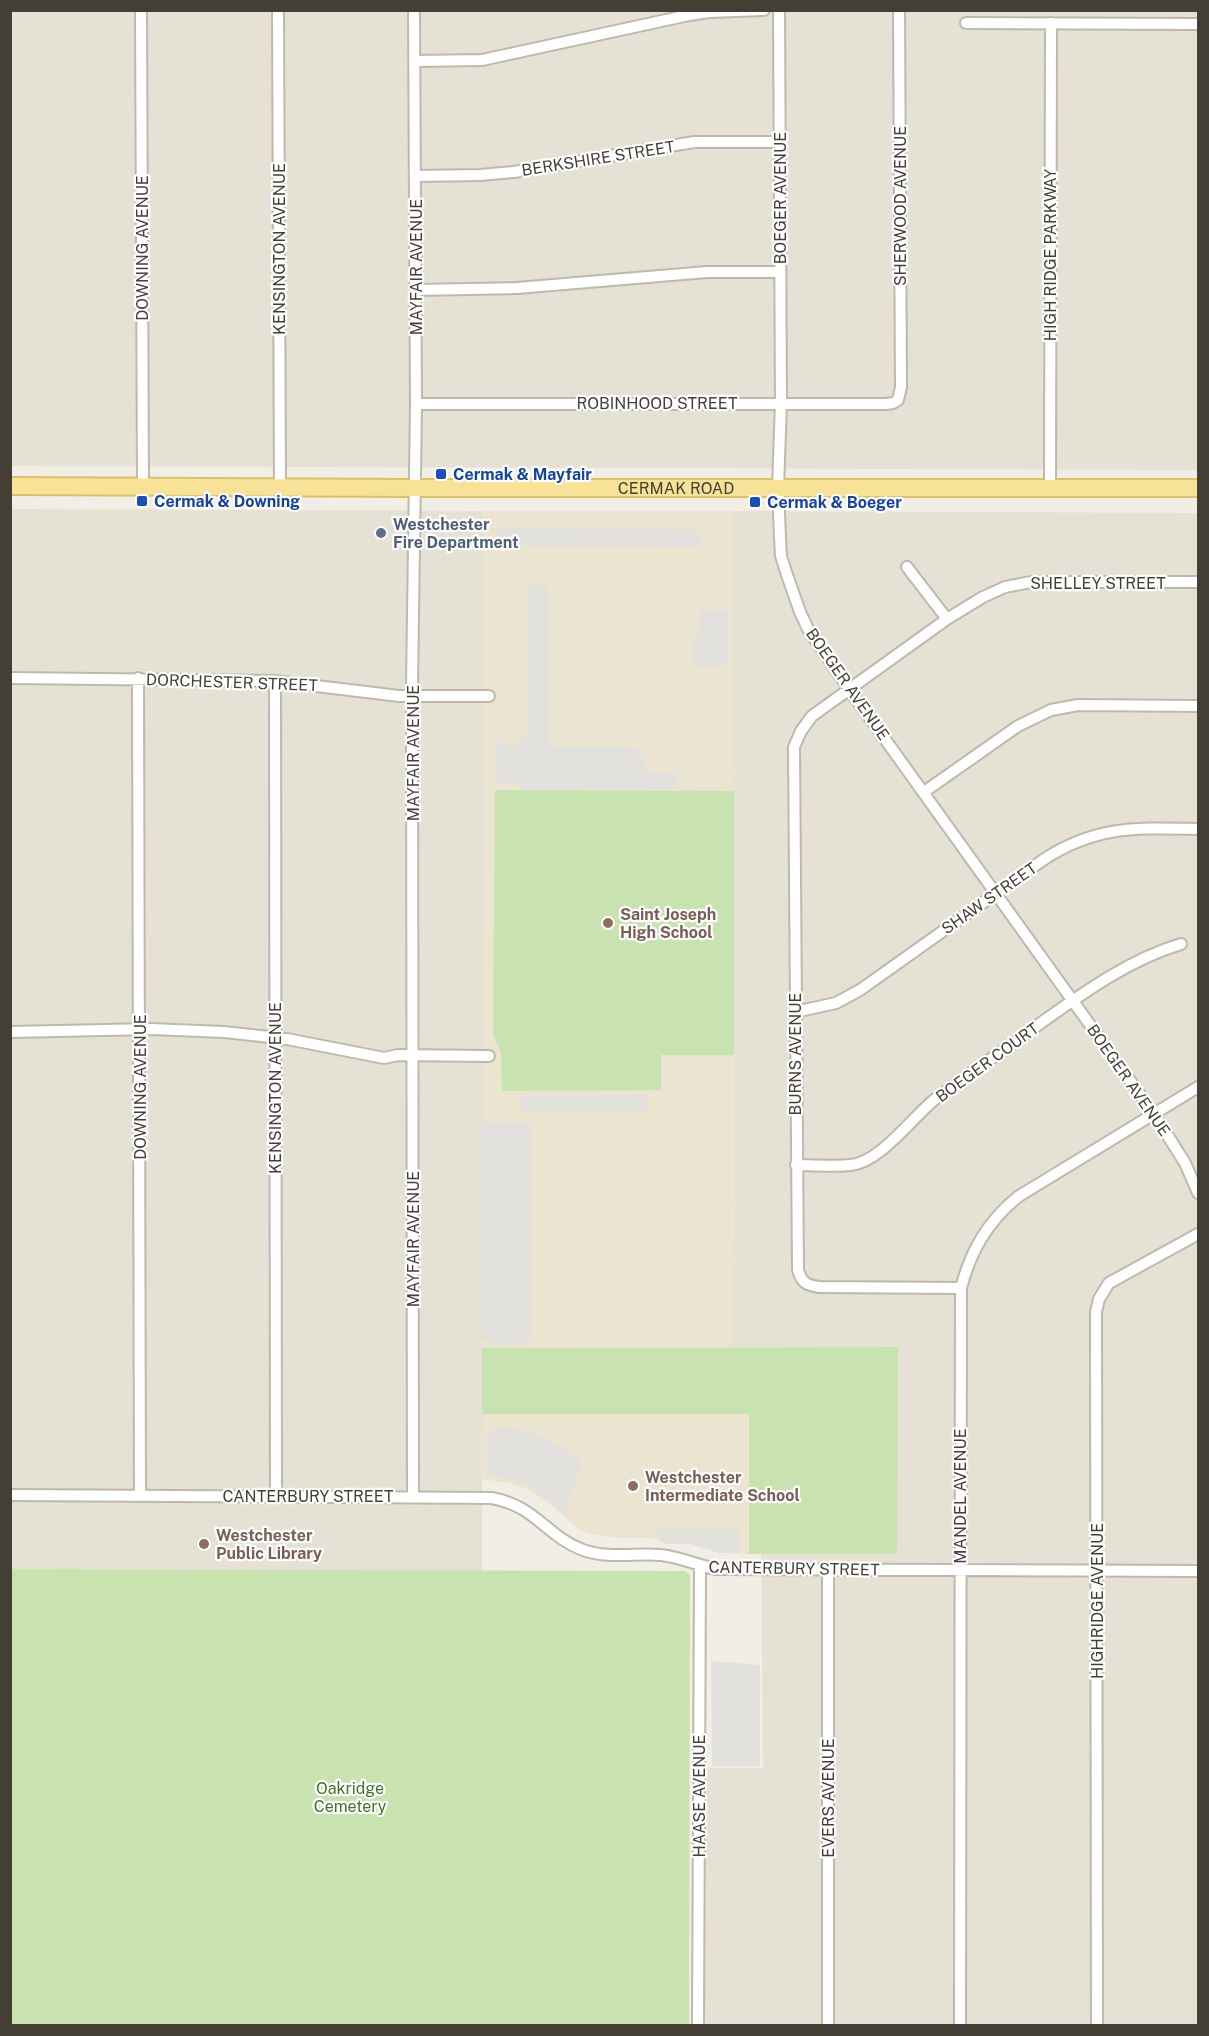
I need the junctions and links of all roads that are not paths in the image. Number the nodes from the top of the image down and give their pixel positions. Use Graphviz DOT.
graph roads {
  1 [pos="141,10"];
  2 [pos="278,10"];
  3 [pos="414,10"];
  4 [pos="764,10"];
  5 [pos="778,10"];
  6 [pos="899,10"];
  7 [pos="966,23"];
  8 [pos="1050,23"];
  9 [pos="1198,24"];
  10 [pos="415,61"];
  11 [pos="780,142"];
  12 [pos="416,176"];
  13 [pos="780,272"];
  14 [pos="415,290"];
  15 [pos="898,400"];
  16 [pos="781,403"];
  17 [pos="416,404"];
  18 [pos="10,486"];
  19 [pos="142,486"];
  20 [pos="280,487"];
  21 [pos="778,487"];
  22 [pos="1050,487"];
  23 [pos="415,488"];
  24 [pos="1198,488"];
  25 [pos="907,567"];
  26 [pos="1198,582"];
  27 [pos="947,620"];
  28 [pos="10,678"];
  29 [pos="138,678"];
  30 [pos="275,681"];
  31 [pos="849,689"];
  32 [pos="412,696"];
  33 [pos="489,696"];
  34 [pos="1198,706"];
  35 [pos="924,792"];
  36 [pos="1198,829"];
  37 [pos="996,893"];
  38 [pos="1181,944"];
  39 [pos="1073,1000"];
  40 [pos="795,1012"];
  41 [pos="140,1030"];
  42 [pos="10,1032"];
  43 [pos="274,1037"];
  44 [pos="414,1055"];
  45 [pos="489,1056"];
  46 [pos="1198,1087"];
  47 [pos="1154,1114"];
  48 [pos="796,1165"];
  49 [pos="1198,1193"];
  50 [pos="1198,1234"];
  51 [pos="961,1288"];
  52 [pos="10,1495"];
  53 [pos="140,1495"];
  54 [pos="276,1496"];
  55 [pos="413,1496"];
  56 [pos="700,1566"];
  57 [pos="828,1570"];
  58 [pos="960,1570"];
  59 [pos="1097,1570"];
  60 [pos="1198,1572"];
  61 [pos="698,2025"];
  62 [pos="828,2025"];
  63 [pos="960,2025"];
  64 [pos="1097,2025"];
  1 -- 19 [label="street, DOWNING AVENUE"];
  2 -- 20 [label="street, KENSINGTON AVENUE"];
  3 -- 10 [label="street, MAYFAIR AVENUE"];
  4 -- 10 [label="street"];
  5 -- 11 [label="street, BOEGER AVENUE"];
  6 -- 15 [label="street, SHERWOOD AVENUE"];
  7 -- 8 [label="street"];
  8 -- 9 [label="street"];
  8 -- 22 [label="street, HIGH RIDGE PARKWAY"];
  10 -- 12 [label="street, MAYFAIR AVENUE"];
  11 -- 12 [label="street, BERKSHIRE STREET"];
  11 -- 13 [label="street, BOEGER AVENUE"];
  12 -- 14 [label="street, MAYFAIR AVENUE"];
  13 -- 14 [label="street"];
  13 -- 16 [label="street, BOEGER AVENUE"];
  14 -- 17 [label="street, MAYFAIR AVENUE"];
  15 -- 16 [label="street, ROBINHOOD STREET"];
  16 -- 17 [label="street, ROBINHOOD STREET"];
  16 -- 21 [label="street, BOEGER AVENUE"];
  17 -- 23 [label="street, MAYFAIR AVENUE"];
  18 -- 19 [label="main road, CERMAK ROAD"];
  19 -- 20 [label="main road, CERMAK ROAD"];
  20 -- 23 [label="main road, CERMAK ROAD"];
  21 -- 22 [label="main road, CERMAK ROAD"];
  21 -- 23 [label="main road, CERMAK ROAD"];
  21 -- 31 [label="street, BOEGER AVENUE"];
  22 -- 24 [label="main road, CERMAK ROAD"];
  23 -- 32 [label="street, MAYFAIR AVENUE"];
  25 -- 27 [label="street"];
  26 -- 27 [label="street, SHELLEY STREET"];
  27 -- 31 [label="street, SHELLEY STREET"];
  28 -- 29 [label="street, DORCHESTER STREET"];
  29 -- 30 [label="street, DORCHESTER STREET"];
  29 -- 41 [label="street, DOWNING AVENUE"];
  30 -- 32 [label="street, DORCHESTER STREET"];
  30 -- 43 [label="street, KENSINGTON AVENUE"];
  31 -- 35 [label="street, BOEGER AVENUE"];
  31 -- 40 [label="street, BURNS AVENUE"];
  32 -- 33 [label="street, DORCHESTER STREET"];
  32 -- 44 [label="street, MAYFAIR AVENUE"];
  34 -- 35 [label="street"];
  35 -- 37 [label="street, BOEGER AVENUE"];
  36 -- 37 [label="street, SHAW STREET"];
  37 -- 39 [label="street, BOEGER AVENUE"];
  37 -- 40 [label="street, SHAW STREET"];
  38 -- 39 [label="street, BOEGER COURT"];
  39 -- 47 [label="street, BOEGER AVENUE"];
  39 -- 48 [label="street, BOEGER COURT"];
  40 -- 48 [label="street, BURNS AVENUE"];
  41 -- 42 [label="street"];
  41 -- 43 [label="street"];
  41 -- 53 [label="street, DOWNING AVENUE"];
  43 -- 44 [label="street"];
  43 -- 54 [label="street, KENSINGTON AVENUE"];
  44 -- 45 [label="street"];
  44 -- 55 [label="street, MAYFAIR AVENUE"];
  46 -- 47 [label="street, MANDEL AVENUE"];
  47 -- 49 [label="street, BOEGER AVENUE"];
  47 -- 51 [label="street, MANDEL AVENUE"];
  48 -- 51 [label="street, BURNS AVENUE"];
  50 -- 59 [label="street, HIGHRIDGE AVENUE"];
  51 -- 58 [label="street, MANDEL AVENUE"];
  52 -- 53 [label="street, CANTERBURY STREET"];
  53 -- 54 [label="street, CANTERBURY STREET"];
  54 -- 55 [label="street, CANTERBURY STREET"];
  55 -- 56 [label="street, CANTERBURY STREET"];
  56 -- 57 [label="street, CANTERBURY STREET"];
  56 -- 61 [label="street, HAASE AVENUE"];
  57 -- 58 [label="street, CANTERBURY STREET"];
  57 -- 62 [label="street, EVERS AVENUE"];
  58 -- 59 [label="street, CANTERBURY STREET"];
  58 -- 63 [label="street, MANDEL AVENUE"];
  59 -- 60 [label="street, CANTERBURY STREET"];
  59 -- 64 [label="street, HIGHRIDGE AVENUE"];
}
